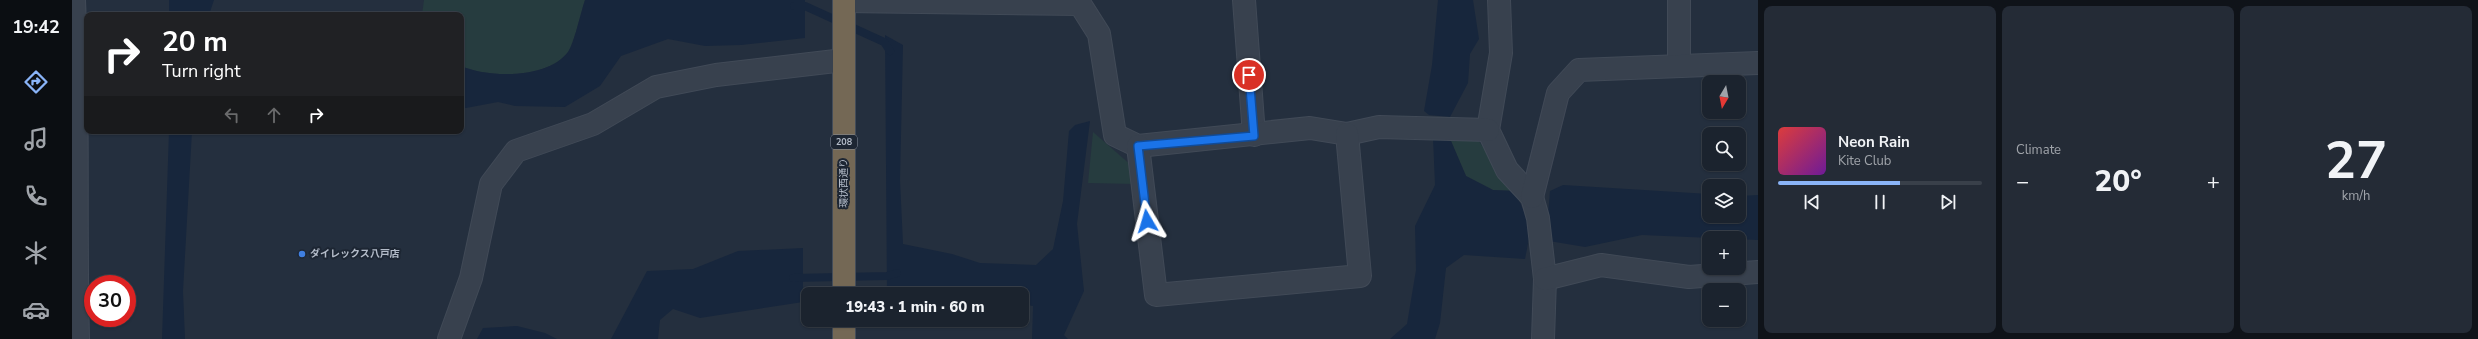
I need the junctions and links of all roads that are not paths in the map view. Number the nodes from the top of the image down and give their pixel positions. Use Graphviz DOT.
graph roads {
  1 [pos="74,0"];
  2 [pos="1244,0"];
  3 [pos="1499,0"];
  4 [pos="1679,0"];
  5 [pos="1081,2"];
  6 [pos="844,3"];
  7 [pos="844,51"];
  8 [pos="1758,64"];
  9 [pos="1679,66"];
  10 [pos="74,80"];
  11 [pos="1488,130"];
  12 [pos="1347,134"];
  13 [pos="1254,136"];
  14 [pos="1138,146"];
  15 [pos="1532,197"];
  16 [pos="74,228"];
  17 [pos="1758,272"];
  18 [pos="1545,279"];
  19 [pos="844,287"];
  20 [pos="844,327"];
  21 [pos="78,339"];
  22 [pos="449,339"];
  23 [pos="844,339"];
  24 [pos="1543,339"];
  1 -- 10 [label="street"];
  2 -- 13 [label="street"];
  3 -- 11 [label="street"];
  4 -- 9 [label="street"];
  5 -- 6 [label="street"];
  5 -- 14 [label="street"];
  6 -- 7 [label="highway, 環状西通り / 208"];
  7 -- 19 [label="highway, 環状西通り / 208"];
  7 -- 22 [label="street"];
  8 -- 9 [label="street"];
  9 -- 15 [label="street"];
  10 -- 16 [label="street"];
  11 -- 12 [label="street"];
  11 -- 15 [label="street"];
  12 -- 13 [label="street"];
  12 -- 14 [label="street"];
  13 -- 14 [label="street"];
  15 -- 18 [label="street"];
  16 -- 21 [label="street"];
  17 -- 18 [label="street"];
  18 -- 24 [label="street"];
  20 -- 23 [label="highway"];
}
